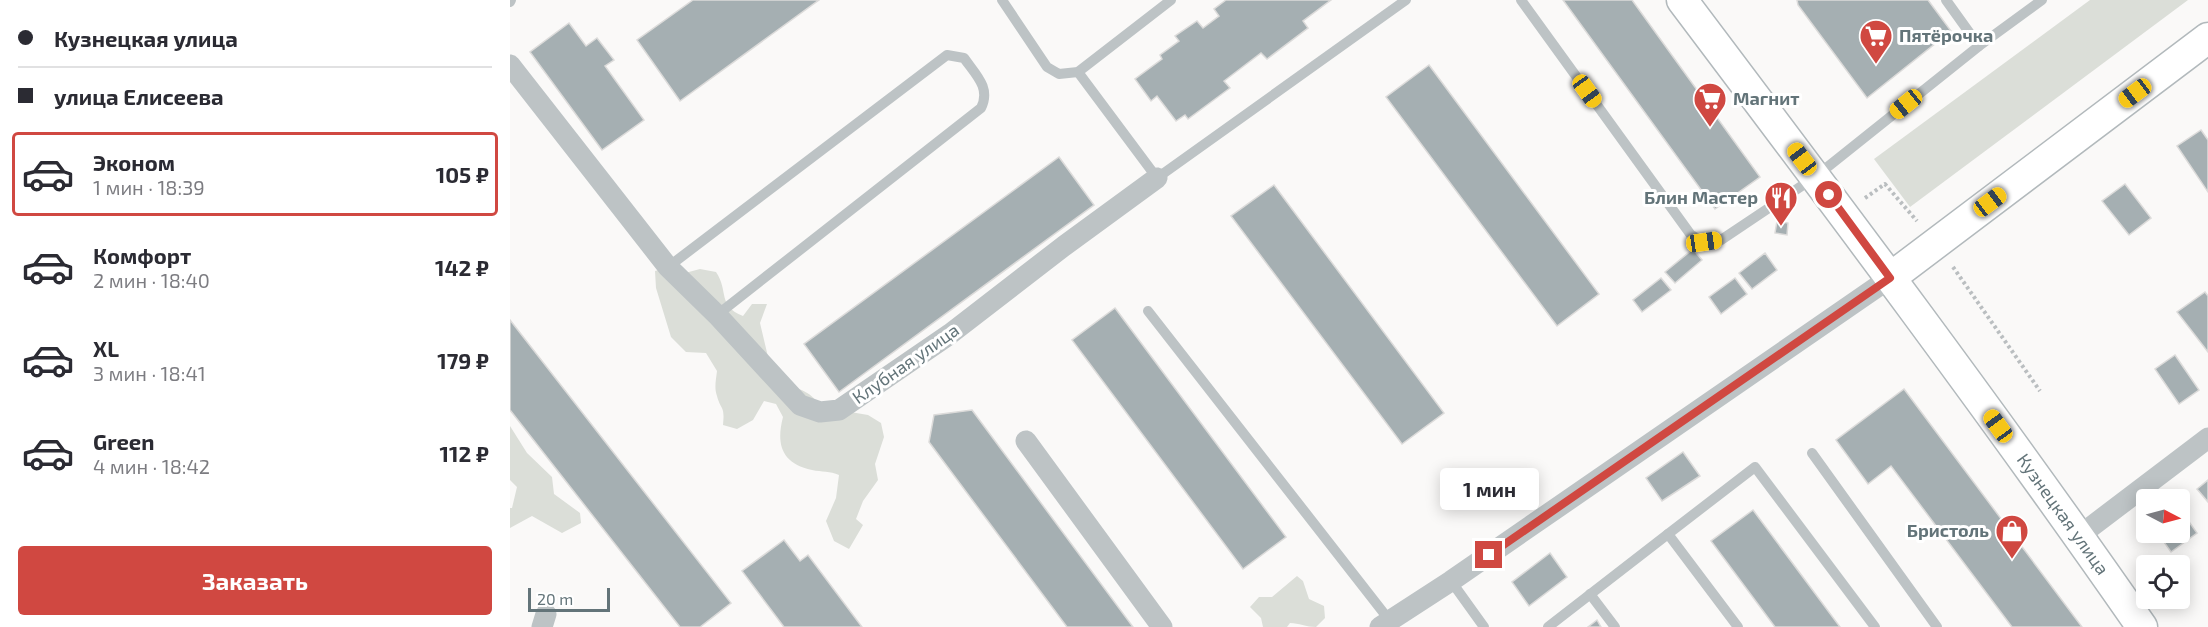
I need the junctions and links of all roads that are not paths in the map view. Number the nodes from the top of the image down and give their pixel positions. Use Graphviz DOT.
graph roads {
  1 [pos="1002,0"];
  2 [pos="1170,0"];
  3 [pos="1406,0"];
  4 [pos="1521,0"];
  5 [pos="1682,0"];
  6 [pos="1946,0"];
  7 [pos="2042,0"];
  8 [pos="2208,38"];
  9 [pos="1979,46"];
  10 [pos="510,65"];
  11 [pos="1078,72"];
  12 [pos="1815,177"];
  13 [pos="1157,178"];
  14 [pos="668,267"];
  15 [pos="1890,278"];
  16 [pos="1148,311"];
  17 [pos="717,315"];
  18 [pos="2208,438"];
  19 [pos="1026,441"];
  20 [pos="1812,453"];
  21 [pos="1668,534"];
  22 [pos="2079,536"];
  23 [pos="1451,581"];
  24 [pos="1590,594"];
  25 [pos="1385,624"];
  26 [pos="1162,627"];
  27 [pos="1484,627"];
  28 [pos="1548,627"];
  29 [pos="1615,627"];
  30 [pos="1738,627"];
  31 [pos="1875,627"];
  32 [pos="1937,627"];
  33 [pos="2142,627"];
  1 -- 11 [label="lane"];
  2 -- 11 [label="lane"];
  3 -- 13 [label="lane"];
  4 -- 12 [label="lane"];
  5 -- 12 [label="street, Кузнецкая улица"];
  6 -- 9 [label="lane"];
  7 -- 9 [label="lane"];
  8 -- 15 [label="street"];
  9 -- 12 [label="lane"];
  10 -- 14 [label="street, Клубная улица"];
  11 -- 13 [label="lane"];
  12 -- 15 [label="street, Кузнецкая улица"];
  13 -- 17 [label="street, Клубная улица"];
  14 -- 17 [label="street, Клубная улица"];
  14 -- 17 [label="lane"];
  15 -- 22 [label="street, Кузнецкая улица"];
  15 -- 23 [label="street"];
  16 -- 25 [label="lane"];
  18 -- 22 [label="street"];
  19 -- 26 [label="street"];
  20 -- 32 [label="lane"];
  21 -- 24 [label="lane"];
  21 -- 30 [label="lane"];
  21 -- 31 [label="lane"];
  22 -- 33 [label="street, Кузнецкая улица"];
  23 -- 25 [label="street"];
  23 -- 27 [label="lane"];
  24 -- 28 [label="lane"];
  24 -- 29 [label="lane"];
}
